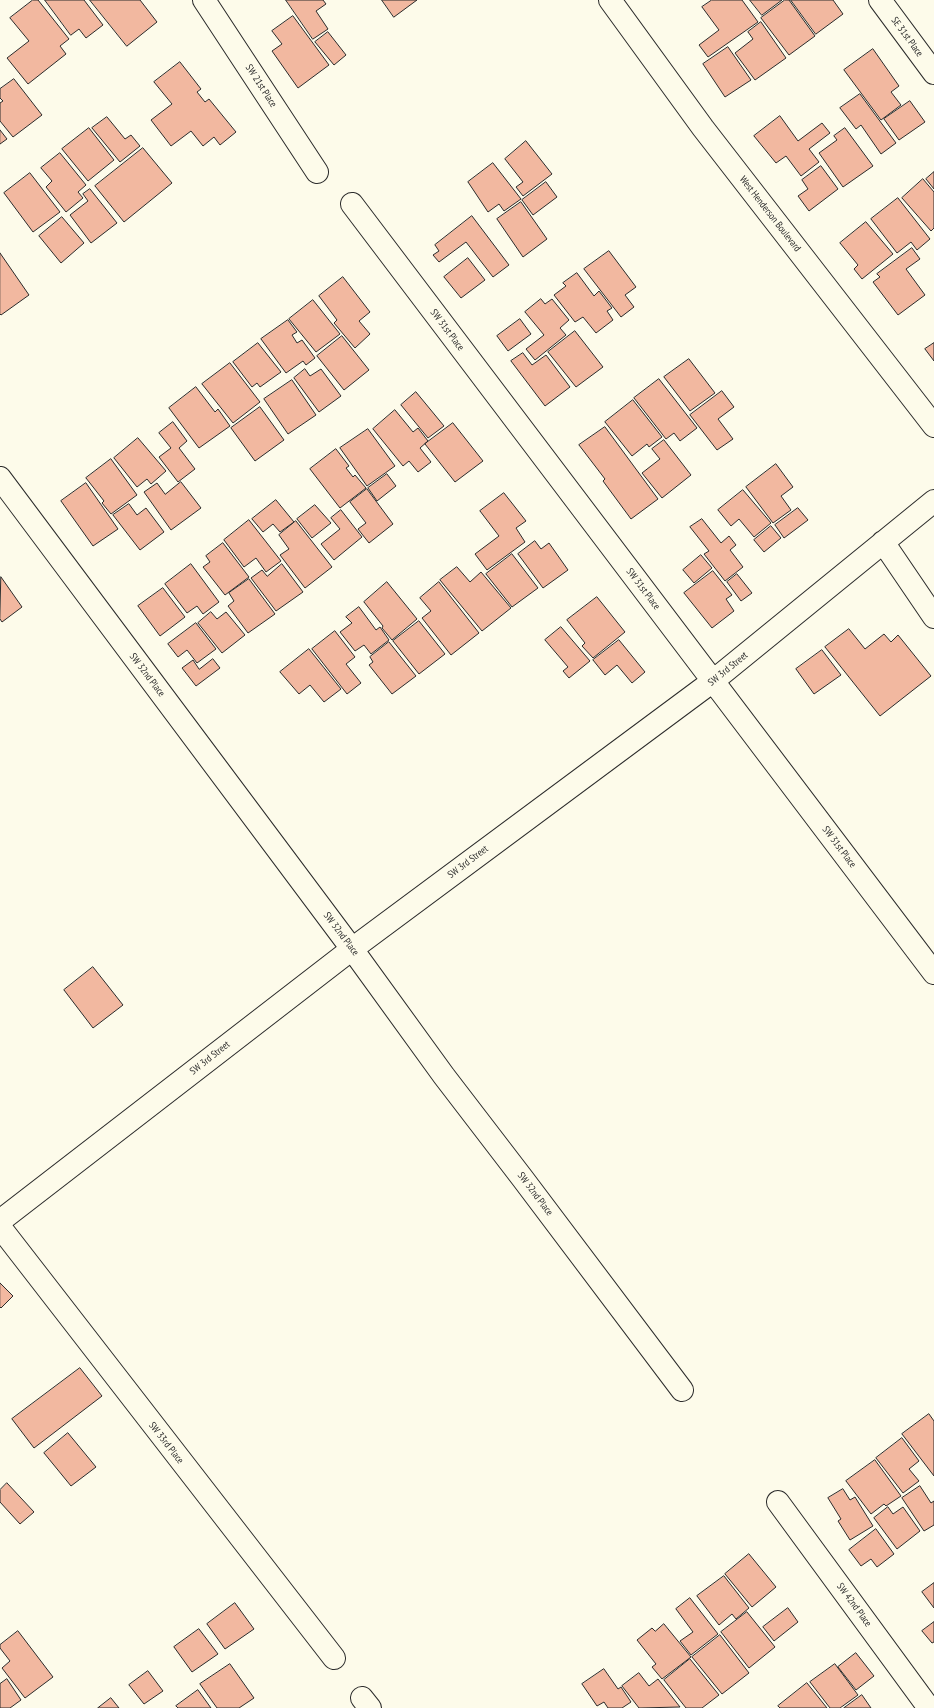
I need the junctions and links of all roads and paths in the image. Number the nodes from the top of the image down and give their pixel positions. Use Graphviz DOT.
graph roads {
  1 [pos="204,0"];
  2 [pos="610,0"];
  3 [pos="880,0"];
  4 [pos="934,73"];
  5 [pos="317,172"];
  6 [pos="352,204"];
  7 [pos="934,426"];
  8 [pos="0,478"];
  9 [pos="934,501"];
  10 [pos="883,542"];
  11 [pos="934,617"];
  12 [pos="713,681"];
  13 [pos="352,949"];
  14 [pos="934,973"];
  15 [pos="0,1221"];
  16 [pos="0,1227"];
  17 [pos="682,1390"];
  18 [pos="778,1502"];
  19 [pos="334,1658"];
  20 [pos="929,1708"];
  1 -- 5 [label="street, SW 21st Place"];
  2 -- 7 [label="street, West Henderson Boulevard"];
  3 -- 4 [label="street, SE 31st Place"];
  6 -- 12 [label="street, SW 31st Place"];
  8 -- 13 [label="street, SW 32nd Place"];
  9 -- 10 [label="street, SW 3rd Street"];
  10 -- 11 [label="street"];
  10 -- 12 [label="street, SW 3rd Street"];
  12 -- 13 [label="street, SW 3rd Street"];
  12 -- 14 [label="street, SW 31st Place"];
  13 -- 15 [label="street, SW 3rd Street"];
  13 -- 17 [label="street, SW 32nd Place"];
  16 -- 19 [label="street, SW 33rd Place"];
  18 -- 20 [label="street, SW 42nd Place"];
}
